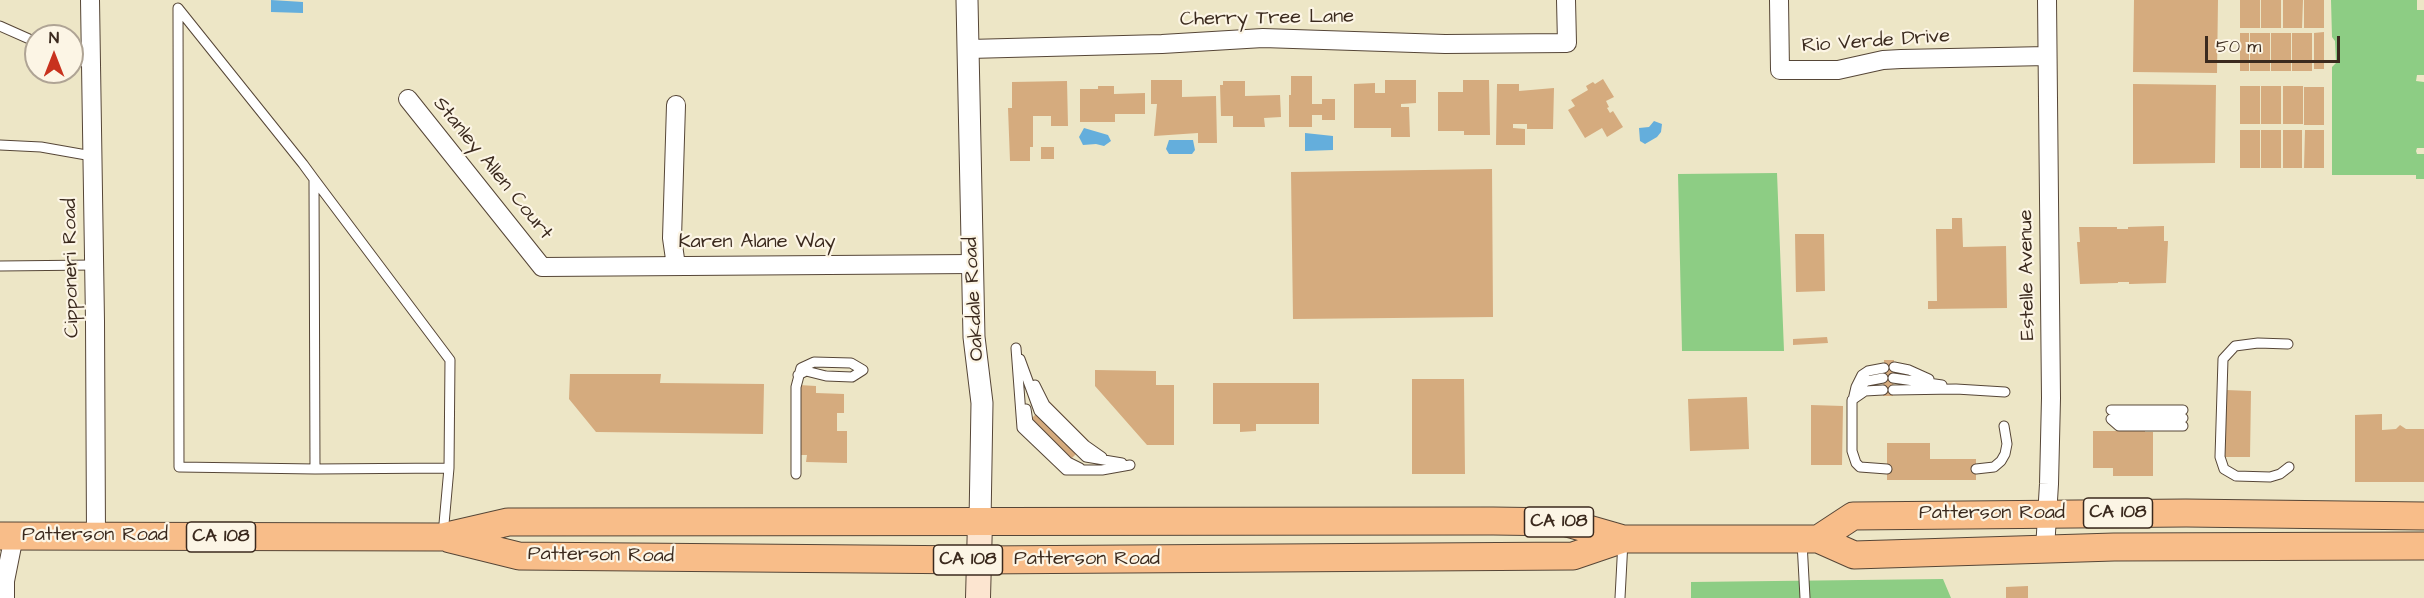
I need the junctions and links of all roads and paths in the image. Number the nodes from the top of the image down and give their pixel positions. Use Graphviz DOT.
graph roads {
  1 [pos="90,0"];
  2 [pos="968,0"];
  3 [pos="1566,0"];
  4 [pos="1779,0"];
  5 [pos="2047,0"];
  6 [pos="0,26"];
  7 [pos="24,37"];
  8 [pos="969,49"];
  9 [pos="2048,56"];
  10 [pos="84,61"];
  11 [pos="91,64"];
  12 [pos="408,99"];
  13 [pos="676,105"];
  14 [pos="0,145"];
  15 [pos="92,156"];
  16 [pos="314,179"];
  17 [pos="973,264"];
  18 [pos="94,265"];
  19 [pos="0,266"];
  20 [pos="676,266"];
  21 [pos="542,267"];
  22 [pos="2288,344"];
  23 [pos="863,370"];
  24 [pos="1939,384"];
  25 [pos="1856,387"];
  26 [pos="1956,389"];
  27 [pos="2005,392"];
  28 [pos="1852,400"];
  29 [pos="2111,414"];
  30 [pos="2183,418"];
  31 [pos="2004,426"];
  32 [pos="2289,467"];
  33 [pos="449,468"];
  34 [pos="315,469"];
  35 [pos="1887,469"];
  36 [pos="1976,469"];
  37 [pos="1084,470"];
  38 [pos="796,474"];
  39 [pos="2048,514"];
  40 [pos="2424,516"];
  41 [pos="980,522"];
  42 [pos="7,536"];
  43 [pos="96,536"];
  44 [pos="443,537"];
  45 [pos="1623,539"];
  46 [pos="1810,539"];
  47 [pos="2424,546"];
  48 [pos="2045,549"];
  49 [pos="979,560"];
  50 [pos="5,598"];
  51 [pos="978,598"];
  52 [pos="1620,598"];
  53 [pos="1804,598"];
  1 -- 11 [label="street, Cipponeri Road"];
  2 -- 8 [label="street, Oakdale Road"];
  3 -- 8 [label="street, Cherry Tree Lane"];
  4 -- 9 [label="street, Rio Verde Drive"];
  5 -- 9 [label="street, Estelle Avenue"];
  6 -- 7 [label="lane"];
  8 -- 17 [label="street, Oakdale Road"];
  9 -- 39 [label="street, Estelle Avenue"];
  10 -- 11 [label="lane"];
  11 -- 15 [label="street, Cipponeri Road"];
  12 -- 21 [label="street, Stanley Allen Court"];
  13 -- 20 [label="street"];
  14 -- 15 [label="lane"];
  15 -- 18 [label="street, Cipponeri Road"];
  16 -- 33 [label="lane"];
  16 -- 34 [label="lane"];
  16 -- 34 [label="lane"];
  17 -- 20 [label="street, Karen Alane Way"];
  17 -- 41 [label="street, Oakdale Road"];
  18 -- 19 [label="lane"];
  18 -- 43 [label="street, Cipponeri Road"];
  20 -- 21 [label="street, Karen Alane Way"];
  22 -- 32 [label="lane"];
  23 -- 38 [label="lane"];
  24 -- 25 [label="lane"];
  24 -- 25 [label="lane"];
  24 -- 26 [label="lane"];
  25 -- 28 [label="lane"];
  26 -- 27 [label="lane"];
  26 -- 28 [label="lane"];
  28 -- 35 [label="lane"];
  29 -- 30 [label="lane"];
  31 -- 36 [label="lane"];
  33 -- 34 [label="lane"];
  33 -- 44 [label="lane"];
  37 -- 37 [label="lane"];
  39 -- 40 [label="main road, Patterson Road / CA 108"];
  39 -- 46 [label="main road, Patterson Road / CA 108"];
  39 -- 48 [label="street, Estelle Avenue"];
  41 -- 44 [label="main road, Patterson Road / CA 108"];
  41 -- 45 [label="main road, Patterson Road / CA 108"];
  41 -- 49 [label="main road, Oakdale Road"];
  42 -- 43 [label="main road, Patterson Road / CA 108"];
  42 -- 50 [label="street"];
  43 -- 44 [label="main road, Patterson Road / CA 108"];
  44 -- 49 [label="main road, Patterson Road / CA 108"];
  45 -- 46 [label="main road, Patterson Road / CA 108"];
  45 -- 49 [label="main road, Patterson Road / CA 108"];
  45 -- 52 [label="lane"];
  46 -- 48 [label="main road, Patterson Road / CA 108"];
  46 -- 53 [label="lane"];
  47 -- 48 [label="main road, Patterson Road / CA 108"];
  49 -- 51 [label="main road, Oakdale Road"];
}
